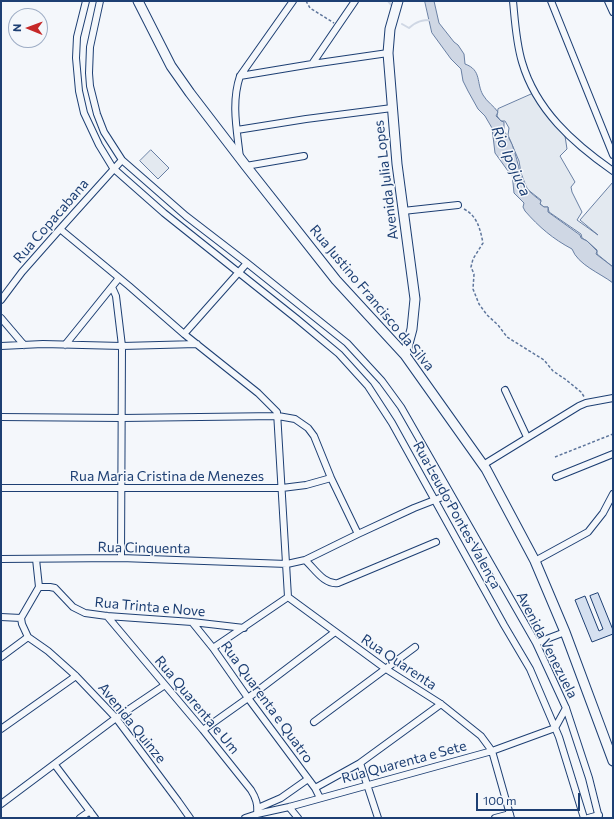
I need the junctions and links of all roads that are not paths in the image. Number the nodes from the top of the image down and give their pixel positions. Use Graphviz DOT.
graph roads {
  1 [pos="86,1"];
  2 [pos="100,1"];
  3 [pos="138,1"];
  4 [pos="293,1"];
  5 [pos="355,1"];
  6 [pos="398,1"];
  7 [pos="514,1"];
  8 [pos="551,1"];
  9 [pos="608,1"];
  10 [pos="613,12"];
  11 [pos="388,53"];
  12 [pos="312,64"];
  13 [pos="240,76"];
  14 [pos="392,108"];
  15 [pos="237,130"];
  16 [pos="613,155"];
  17 [pos="304,156"];
  18 [pos="122,160"];
  19 [pos="243,162"];
  20 [pos="113,168"];
  21 [pos="613,171"];
  22 [pos="458,205"];
  23 [pos="403,211"];
  24 [pos="60,229"];
  25 [pos="247,262"];
  26 [pos="238,272"];
  27 [pos="119,278"];
  28 [pos="112,286"];
  29 [pos="1,300"];
  30 [pos="1,318"];
  31 [pos="184,334"];
  32 [pos="197,344"];
  33 [pos="24,345"];
  34 [pos="65,345"];
  35 [pos="1,346"];
  36 [pos="122,346"];
  37 [pos="405,355"];
  38 [pos="505,390"];
  39 [pos="613,398"];
  40 [pos="278,416"];
  41 [pos="1,418"];
  42 [pos="122,418"];
  43 [pos="527,437"];
  44 [pos="613,454"];
  45 [pos="483,465"];
  46 [pos="556,477"];
  47 [pos="331,478"];
  48 [pos="1,488"];
  49 [pos="122,488"];
  50 [pos="282,488"];
  51 [pos="450,494"];
  52 [pos="613,494"];
  53 [pos="435,500"];
  54 [pos="358,534"];
  55 [pos="436,542"];
  56 [pos="121,558"];
  57 [pos="1,559"];
  58 [pos="36,559"];
  59 [pos="306,560"];
  60 [pos="535,561"];
  61 [pos="287,564"];
  62 [pos="39,588"];
  63 [pos="288,597"];
  64 [pos="107,616"];
  65 [pos="1,617"];
  66 [pos="21,618"];
  67 [pos="192,622"];
  68 [pos="244,628"];
  69 [pos="335,632"];
  70 [pos="565,632"];
  71 [pos="28,637"];
  72 [pos="536,643"];
  73 [pos="415,647"];
  74 [pos="213,648"];
  75 [pos="1,657"];
  76 [pos="386,669"];
  77 [pos="76,676"];
  78 [pos="165,685"];
  79 [pos="248,698"];
  80 [pos="441,704"];
  81 [pos="566,708"];
  82 [pos="116,718"];
  83 [pos="314,722"];
  84 [pos="555,728"];
  85 [pos="1,729"];
  86 [pos="203,730"];
  87 [pos="492,751"];
  88 [pos="613,761"];
  89 [pos="360,763"];
  90 [pos="55,764"];
  91 [pos="308,779"];
  92 [pos="368,785"];
  93 [pos="315,788"];
  94 [pos="320,798"];
  95 [pos="1,804"];
  96 [pos="289,807"];
  97 [pos="90,811"];
  98 [pos="257,811"];
  99 [pos="510,816"];
  100 [pos="599,817"];
  101 [pos="80,818"];
  102 [pos="95,818"];
  103 [pos="190,818"];
  104 [pos="245,818"];
  105 [pos="298,818"];
  106 [pos="378,818"];
  107 [pos="495,818"];
  108 [pos="584,818"];
  109 [pos="588,818"];
  1 -- 20 [label="street, Rua Leudo Pontes Valença"];
  2 -- 18 [label="street"];
  3 -- 19 [label="main road, Rua Justino Francisco da Silva"];
  4 -- 13 [label="street"];
  5 -- 12 [label="street"];
  6 -- 11 [label="main road, Avenida Julia Lopes"];
  7 -- 21 [label="street"];
  8 -- 16 [label="street"];
  9 -- 10 [label="street"];
  11 -- 12 [label="street"];
  11 -- 14 [label="main road, Avenida Julia Lopes"];
  12 -- 13 [label="street"];
  13 -- 15 [label="street"];
  14 -- 15 [label="street"];
  14 -- 23 [label="main road, Avenida Julia Lopes"];
  15 -- 19 [label="street"];
  17 -- 19 [label="street"];
  18 -- 20 [label="street, Rua Copacabana"];
  18 -- 25 [label="street"];
  19 -- 37 [label="main road, Rua Justino Francisco da Silva"];
  20 -- 24 [label="street, Rua Copacabana"];
  20 -- 26 [label="street, Rua Leudo Pontes Valença"];
  22 -- 23 [label="street"];
  23 -- 37 [label="main road, Avenida Julia Lopes"];
  24 -- 27 [label="street"];
  24 -- 29 [label="street, Rua Copacabana"];
  25 -- 26 [label="street"];
  25 -- 51 [label="street"];
  26 -- 31 [label="street"];
  26 -- 53 [label="street, Rua Leudo Pontes Valença"];
  27 -- 28 [label="street"];
  27 -- 31 [label="street"];
  28 -- 34 [label="street"];
  28 -- 36 [label="street"];
  30 -- 33 [label="street"];
  31 -- 32 [label="street"];
  32 -- 36 [label="street"];
  32 -- 40 [label="street"];
  33 -- 34 [label="street"];
  33 -- 35 [label="street"];
  34 -- 36 [label="street"];
  36 -- 42 [label="street"];
  37 -- 45 [label="main road, Rua Justino Francisco da Silva"];
  38 -- 43 [label="street"];
  39 -- 43 [label="street"];
  40 -- 42 [label="street"];
  40 -- 47 [label="street"];
  40 -- 50 [label="street"];
  41 -- 42 [label="street"];
  42 -- 49 [label="street"];
  43 -- 45 [label="street"];
  44 -- 46 [label="street"];
  45 -- 60 [label="main road, Rua Justino Francisco da Silva"];
  47 -- 50 [label="street, Rua Maria Cristina de Menezes"];
  47 -- 54 [label="street"];
  48 -- 49 [label="street, Rua Maria Cristina de Menezes"];
  49 -- 50 [label="street, Rua Maria Cristina de Menezes"];
  49 -- 56 [label="street"];
  50 -- 61 [label="street"];
  51 -- 53 [label="street, Rua Cinquenta"];
  51 -- 72 [label="street, Avenida Venezuela"];
  52 -- 60 [label="street"];
  53 -- 54 [label="street, Rua Cinquenta"];
  53 -- 84 [label="street, Rua Leudo Pontes Valença"];
  54 -- 59 [label="street, Rua Cinquenta"];
  55 -- 59 [label="street"];
  56 -- 58 [label="street, Rua Cinquenta"];
  56 -- 61 [label="street, Rua Cinquenta"];
  57 -- 58 [label="street, Rua Cinquenta"];
  58 -- 62 [label="street"];
  59 -- 61 [label="street, Rua Cinquenta"];
  60 -- 70 [label="main road, Rua Justino Francisco da Silva"];
  61 -- 63 [label="street"];
  62 -- 64 [label="street, Rua Trinta e Nove"];
  62 -- 66 [label="street"];
  63 -- 68 [label="street"];
  63 -- 69 [label="street, Rua Quarenta"];
  64 -- 67 [label="street, Rua Trinta e Nove"];
  64 -- 78 [label="street, Rua Quarenta e Um"];
  65 -- 66 [label="street"];
  66 -- 71 [label="street"];
  67 -- 68 [label="street, Rua Trinta e Nove"];
  67 -- 74 [label="street, Rua Quarenta e Quatro"];
  68 -- 74 [label="street"];
  69 -- 76 [label="street, Rua Quarenta"];
  69 -- 79 [label="street"];
  70 -- 72 [label="street"];
  70 -- 88 [label="main road, Rua Justino Francisco da Silva"];
  71 -- 75 [label="street"];
  71 -- 77 [label="street, Avenida Quinze"];
  72 -- 81 [label="street, Avenida Venezuela"];
  73 -- 76 [label="street"];
  74 -- 79 [label="street, Rua Quarenta e Quatro"];
  76 -- 80 [label="street, Rua Quarenta"];
  76 -- 83 [label="street"];
  77 -- 82 [label="street, Avenida Quinze"];
  77 -- 85 [label="street"];
  78 -- 82 [label="street"];
  78 -- 86 [label="street, Rua Quarenta e Um"];
  79 -- 86 [label="street"];
  79 -- 91 [label="street, Rua Quarenta e Quatro"];
  80 -- 87 [label="street, Rua Quarenta"];
  80 -- 89 [label="street"];
  81 -- 84 [label="street"];
  81 -- 100 [label="street, Avenida Venezuela"];
  82 -- 90 [label="street"];
  82 -- 103 [label="street, Avenida Quinze"];
  84 -- 87 [label="street, Rua Quarenta e Sete"];
  84 -- 108 [label="street, Rua Leudo Pontes Valença"];
  86 -- 98 [label="street, Rua Quarenta e Um"];
  87 -- 92 [label="street, Rua Quarenta e Sete"];
  87 -- 99 [label="street"];
  89 -- 92 [label="street"];
  89 -- 93 [label="street"];
  90 -- 95 [label="street"];
  90 -- 97 [label="street"];
  91 -- 93 [label="street, Rua Quarenta e Quatro"];
  91 -- 98 [label="street"];
  92 -- 94 [label="street, Rua Quarenta e Sete"];
  92 -- 106 [label="street"];
  93 -- 94 [label="street, Rua Quarenta e Quatro"];
  94 -- 96 [label="street, Rua Quarenta e Sete"];
  96 -- 98 [label="street, Rua Quarenta e Sete"];
  96 -- 105 [label="street"];
  97 -- 101 [label="street"];
  97 -- 102 [label="street"];
  98 -- 104 [label="street"];
  99 -- 107 [label="street"];
  100 -- 109 [label="street"];
}
